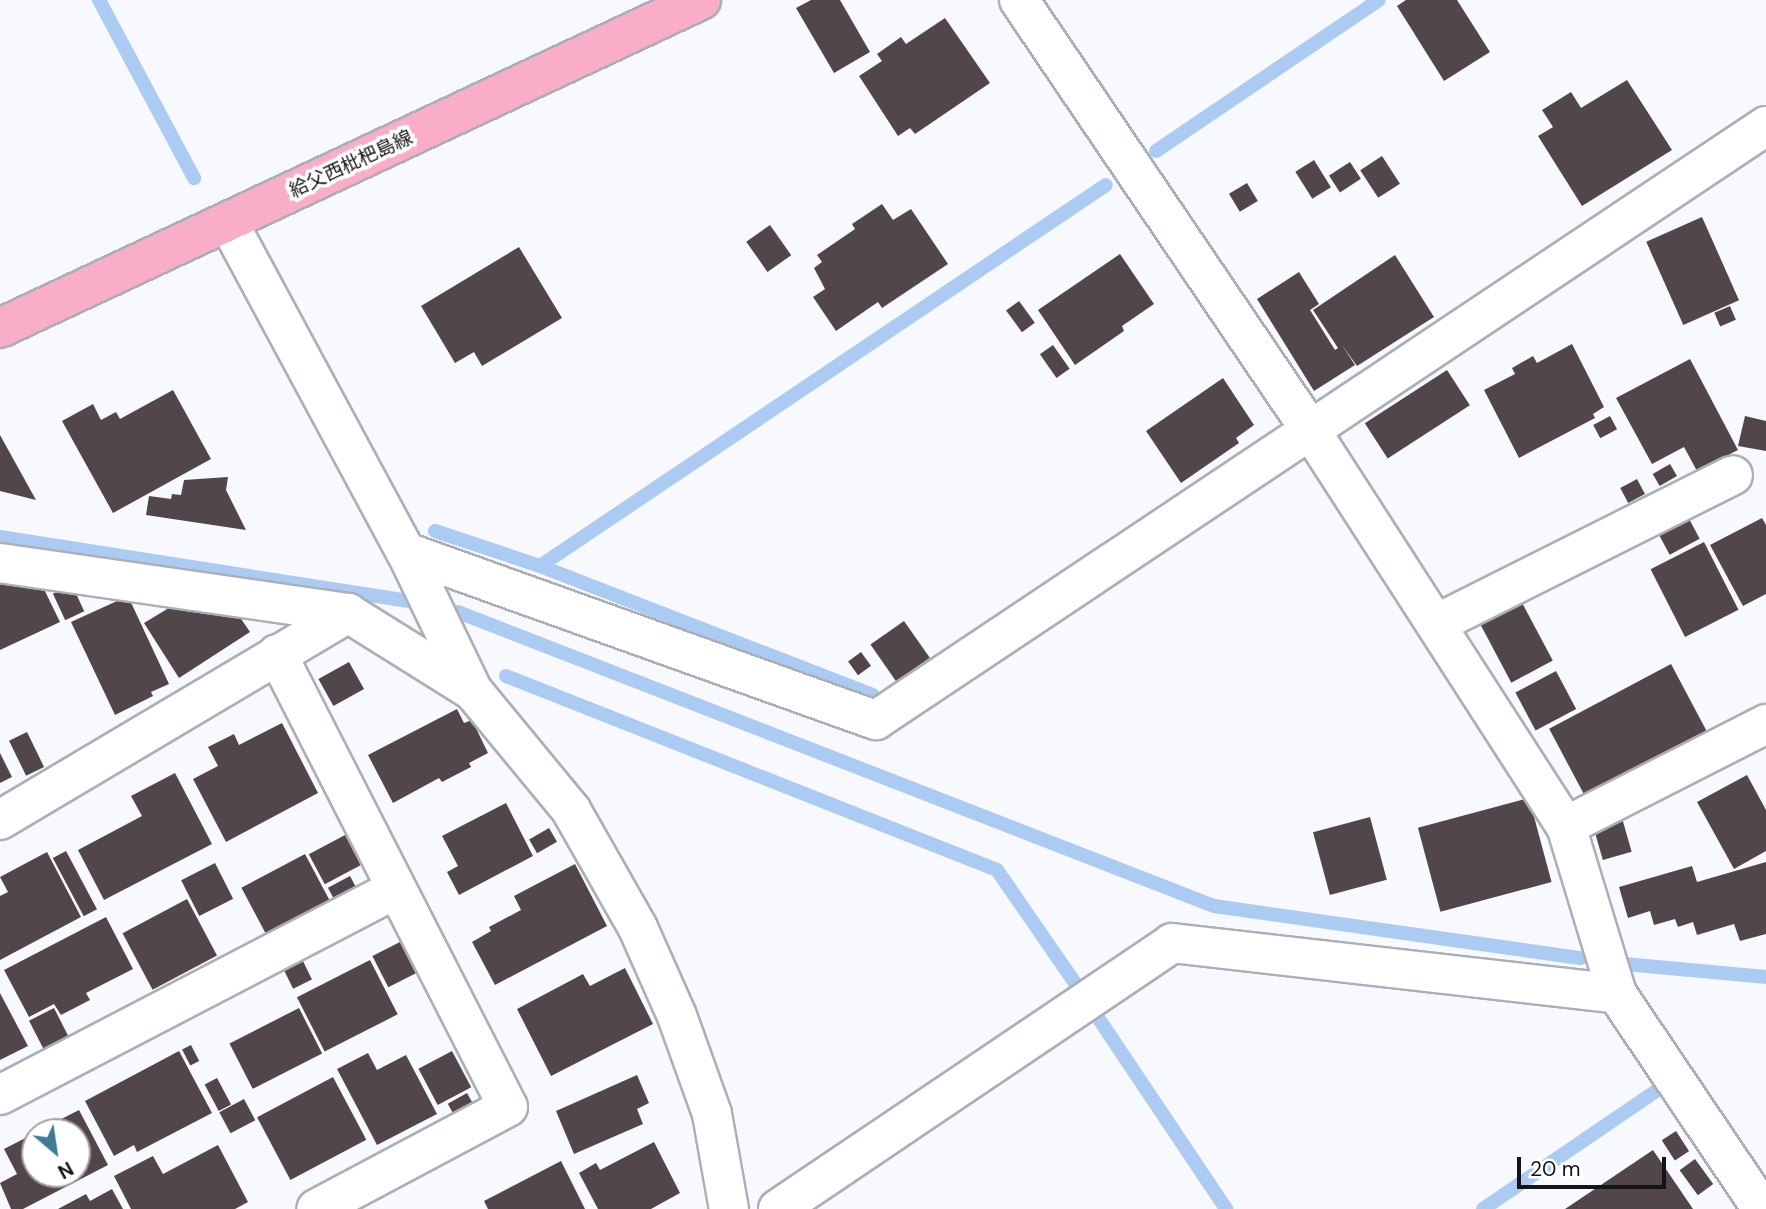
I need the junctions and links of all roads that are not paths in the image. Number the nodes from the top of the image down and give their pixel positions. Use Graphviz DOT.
graph roads {
  1 [pos="701,0"];
  2 [pos="1019,0"];
  3 [pos="1766,126"];
  4 [pos="228,222"];
  5 [pos="0,328"];
  6 [pos="1311,431"];
  7 [pos="1733,475"];
  8 [pos="406,552"];
  9 [pos="0,563"];
  10 [pos="348,613"];
  11 [pos="1436,624"];
  12 [pos="277,654"];
  13 [pos="473,691"];
  14 [pos="1766,724"];
  15 [pos="0,820"];
  16 [pos="1566,826"];
  17 [pos="396,889"];
  18 [pos="1617,993"];
  19 [pos="0,1095"];
  20 [pos="726,1208"];
  21 [pos="316,1209"];
  22 [pos="778,1209"];
  23 [pos="1762,1209"];
  1 -- 4 [label="main road, 給父西枇杷島線"];
  2 -- 6 [label="street"];
  3 -- 6 [label="street"];
  4 -- 5 [label="main road, 給父西枇杷島線"];
  4 -- 8 [label="street"];
  6 -- 8 [label="street"];
  6 -- 11 [label="street"];
  7 -- 11 [label="street"];
  8 -- 13 [label="street"];
  9 -- 10 [label="street"];
  10 -- 12 [label="street"];
  10 -- 13 [label="street"];
  11 -- 16 [label="street"];
  12 -- 15 [label="street"];
  12 -- 17 [label="street"];
  13 -- 20 [label="street"];
  14 -- 16 [label="street"];
  16 -- 18 [label="street"];
  17 -- 19 [label="street"];
  17 -- 21 [label="street"];
  18 -- 22 [label="street"];
  18 -- 23 [label="street"];
}
